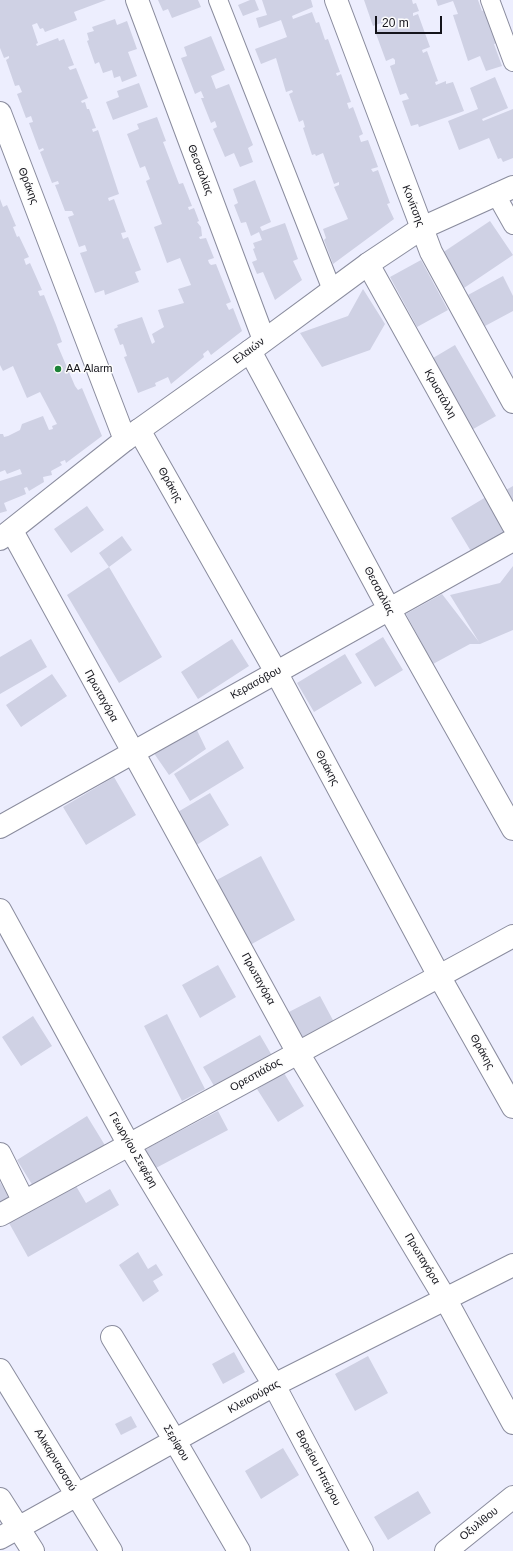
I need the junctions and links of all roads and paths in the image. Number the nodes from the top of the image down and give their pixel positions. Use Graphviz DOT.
graph roads {
  1 [pos="137,0"];
  2 [pos="218,0"];
  3 [pos="336,0"];
  4 [pos="490,0"];
  5 [pos="513,62"];
  6 [pos="0,113"];
  7 [pos="504,190"];
  8 [pos="513,225"];
  9 [pos="422,228"];
  10 [pos="368,264"];
  11 [pos="332,290"];
  12 [pos="257,345"];
  13 [pos="513,402"];
  14 [pos="132,435"];
  15 [pos="513,525"];
  16 [pos="6,535"];
  17 [pos="513,540"];
  18 [pos="389,609"];
  19 [pos="276,672"];
  20 [pos="132,753"];
  21 [pos="0,827"];
  22 [pos="513,829"];
  23 [pos="0,910"];
  24 [pos="513,936"];
  25 [pos="439,976"];
  26 [pos="298,1053"];
  27 [pos="513,1107"];
  28 [pos="129,1145"];
  29 [pos="0,1154"];
  30 [pos="24,1202"];
  31 [pos="0,1215"];
  32 [pos="513,1265"];
  33 [pos="446,1300"];
  34 [pos="112,1337"];
  35 [pos="0,1370"];
  36 [pos="274,1385"];
  37 [pos="513,1423"];
  38 [pos="175,1440"];
  39 [pos="76,1494"];
  40 [pos="513,1497"];
  41 [pos="0,1499"];
  42 [pos="9,1533"];
  43 [pos="33,1551"];
  44 [pos="111,1551"];
  45 [pos="239,1551"];
  46 [pos="362,1551"];
  47 [pos="446,1551"];
  1 -- 12 [label="street, Θεσσαλίας"];
  2 -- 11 [label="street"];
  3 -- 9 [label="street, Κονίτσης"];
  4 -- 5 [label="street"];
  6 -- 14 [label="street, Θράκης"];
  7 -- 8 [label="street"];
  7 -- 9 [label="street, Ελαιών"];
  9 -- 10 [label="street, Ελαιών"];
  9 -- 13 [label="street, Κονίτσης"];
  10 -- 11 [label="street, Ελαιών"];
  10 -- 15 [label="street, Κρυστάλλη"];
  11 -- 12 [label="street, Ελαιών"];
  12 -- 14 [label="street, Ελαιών"];
  12 -- 18 [label="street, Θεσσαλίας"];
  14 -- 16 [label="street, Ελαιών"];
  14 -- 19 [label="street, Θράκης"];
  16 -- 20 [label="street, Πρωταγόρα"];
  17 -- 18 [label="street, Κερασόβου"];
  18 -- 19 [label="street, Κερασόβου"];
  18 -- 22 [label="street, Θεσσαλίας"];
  19 -- 20 [label="street, Κερασόβου"];
  19 -- 25 [label="street, Θράκης"];
  20 -- 21 [label="street, Κερασόβου"];
  20 -- 26 [label="street, Πρωταγόρα"];
  23 -- 28 [label="street, Γεωργίου Σεφέρη"];
  24 -- 25 [label="street, Ορεστιάδος"];
  25 -- 26 [label="street, Ορεστιάδος"];
  25 -- 27 [label="street, Θράκης"];
  26 -- 28 [label="street, Ορεστιάδος"];
  26 -- 33 [label="street, Πρωταγόρα"];
  28 -- 30 [label="street, Ορεστιάδος"];
  28 -- 36 [label="street, Γεωργίου Σεφέρη"];
  29 -- 30 [label="street"];
  30 -- 31 [label="street, Ορεστιάδος"];
  32 -- 33 [label="street, Κλεισούρας"];
  33 -- 36 [label="street, Κλεισούρας"];
  33 -- 37 [label="street, Πρωταγόρα"];
  34 -- 38 [label="street, Σερίφου"];
  35 -- 39 [label="street, Αλικαρνασσού"];
  36 -- 38 [label="street, Κλεισούρας"];
  36 -- 46 [label="street, Βορείου Ηπείρου"];
  38 -- 39 [label="street, Κλεισούρας"];
  38 -- 45 [label="street, Σερίφου"];
  39 -- 42 [label="street, Κλεισούρας"];
  39 -- 44 [label="street, Αλικαρνασσού"];
  40 -- 47 [label="street, Οξυλίθου"];
  41 -- 42 [label="street"];
  42 -- 43 [label="street"];
}
